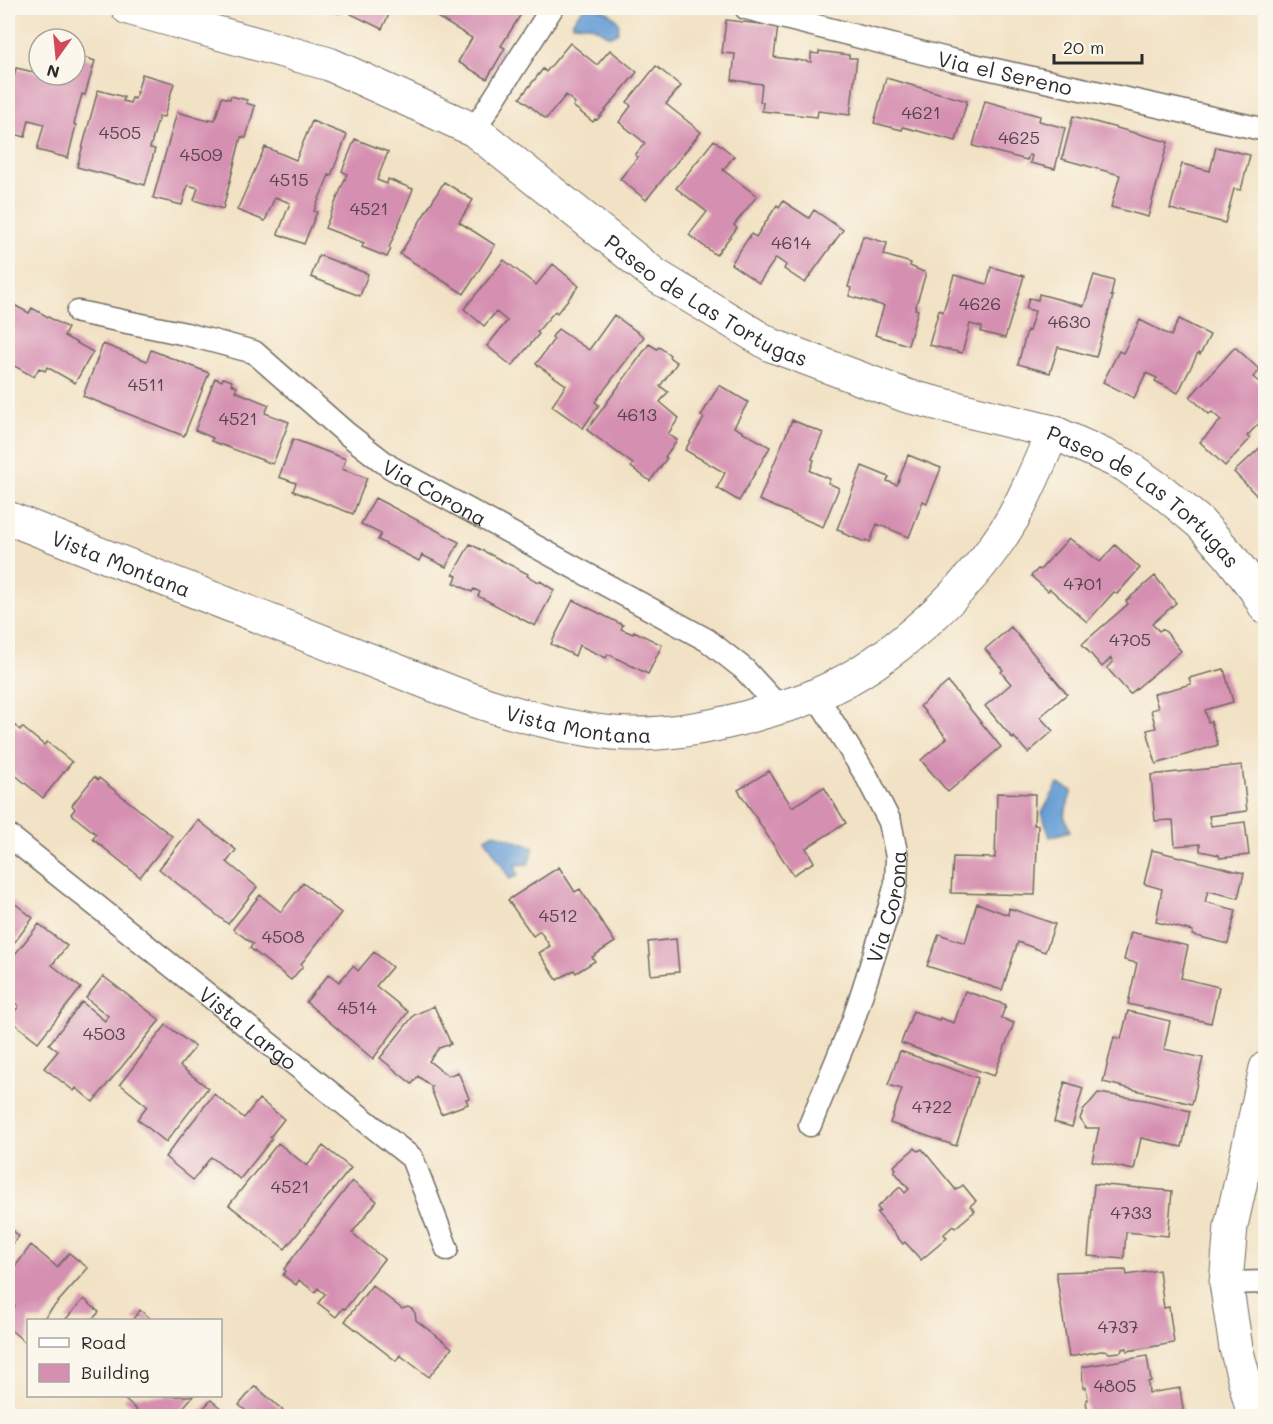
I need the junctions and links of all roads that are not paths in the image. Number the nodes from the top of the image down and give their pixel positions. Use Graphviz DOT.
graph roads {
  1 [pos="128,8"];
  2 [pos="552,8"];
  3 [pos="746,8"];
  4 [pos="474,130"];
  5 [pos="1266,130"];
  6 [pos="78,312"];
  7 [pos="1053,432"];
  8 [pos="8,518"];
  9 [pos="1266,608"];
  10 [pos="816,695"];
  11 [pos="779,707"];
  12 [pos="8,835"];
  13 [pos="1266,1068"];
  14 [pos="810,1125"];
  15 [pos="447,1249"];
  16 [pos="1226,1282"];
  17 [pos="1266,1282"];
  18 [pos="1254,1416"];
  1 -- 4 [label="street, Paseo de Las Tortugas"];
  2 -- 4 [label="street"];
  3 -- 5 [label="street, Via el Sereno"];
  4 -- 7 [label="street, Paseo de Las Tortugas"];
  6 -- 11 [label="street, Via Corona"];
  7 -- 9 [label="street, Paseo de Las Tortugas"];
  7 -- 10 [label="street, Vista Montana"];
  8 -- 11 [label="street, Vista Montana"];
  10 -- 11 [label="street, Vista Montana"];
  10 -- 14 [label="street, Via Corona"];
  12 -- 15 [label="street, Vista Largo"];
  13 -- 16 [label="street"];
  16 -- 17 [label="street"];
  16 -- 18 [label="street"];
}
